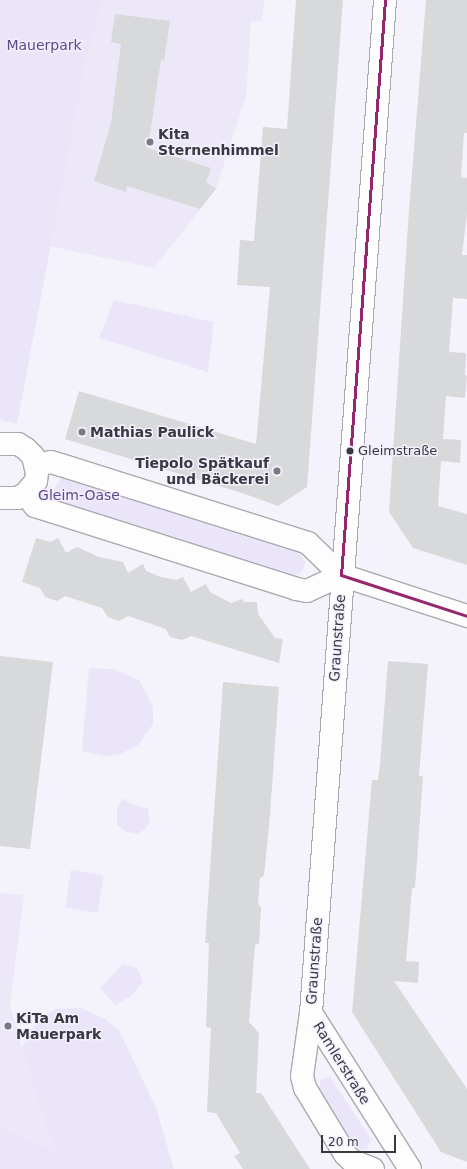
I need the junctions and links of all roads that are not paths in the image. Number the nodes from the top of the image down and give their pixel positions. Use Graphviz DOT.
graph roads {
  1 [pos="385,0"];
  2 [pos="0,444"];
  3 [pos="37,465"];
  4 [pos="26,494"];
  5 [pos="0,498"];
  6 [pos="341,574"];
  7 [pos="467,616"];
  8 [pos="310,1013"];
  9 [pos="373,1169"];
  10 [pos="410,1169"];
  1 -- 6 [label="street, Graunstraße"];
  2 -- 3 [label="street"];
  3 -- 4 [label="street"];
  3 -- 6 [label="street"];
  4 -- 5 [label="street"];
  4 -- 6 [label="street"];
  6 -- 7 [label="street"];
  6 -- 8 [label="street, Graunstraße"];
  8 -- 9 [label="street, Ramlerstraße"];
  8 -- 10 [label="street, Ramlerstraße"];
}
